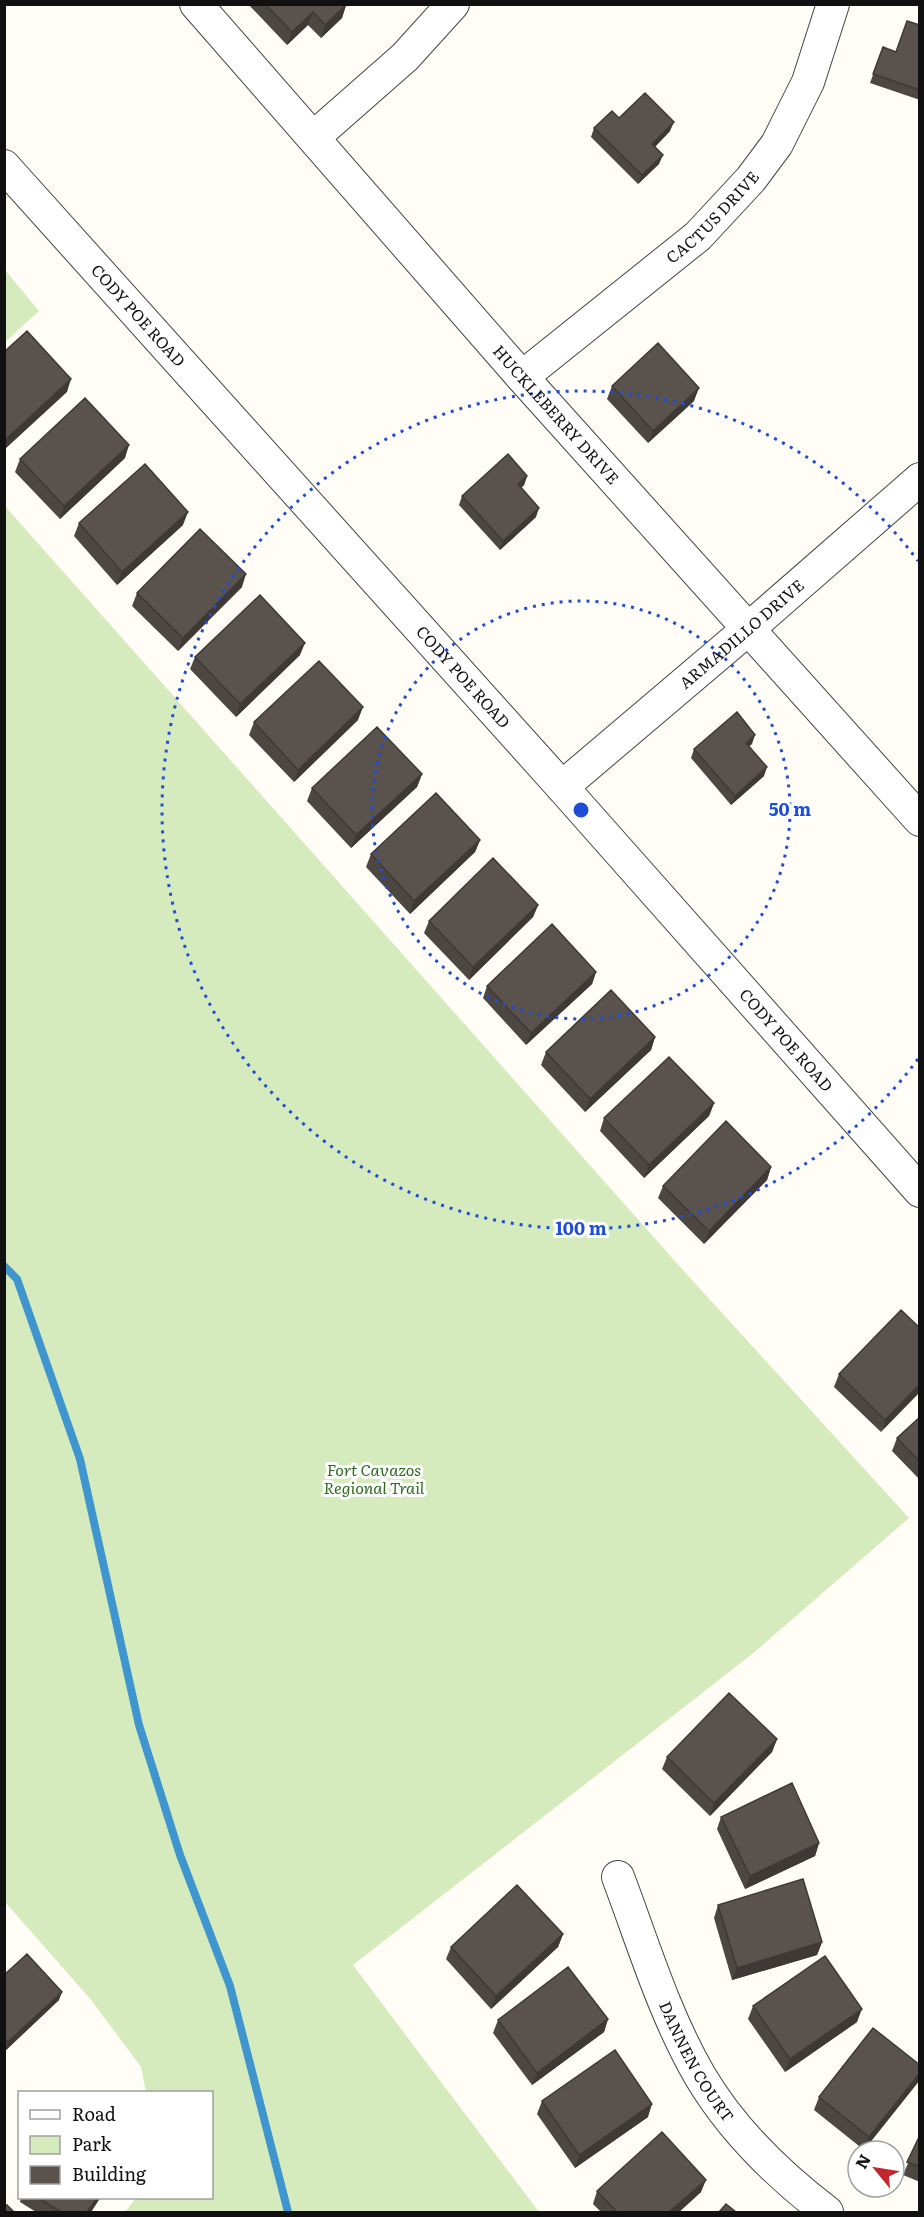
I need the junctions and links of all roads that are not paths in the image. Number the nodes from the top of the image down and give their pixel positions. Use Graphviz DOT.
graph roads {
  1 [pos="196,4"];
  2 [pos="453,4"];
  3 [pos="833,4"];
  4 [pos="314,137"];
  5 [pos="4,166"];
  6 [pos="522,377"];
  7 [pos="920,479"];
  8 [pos="747,630"];
  9 [pos="562,787"];
  10 [pos="920,820"];
  11 [pos="920,1191"];
  12 [pos="618,1877"];
  13 [pos="827,2212"];
  1 -- 4 [label="street, HUCKLEBERRY DRIVE"];
  2 -- 4 [label="street"];
  3 -- 6 [label="street, CACTUS DRIVE"];
  4 -- 6 [label="street, HUCKLEBERRY DRIVE"];
  5 -- 9 [label="street, CODY POE ROAD"];
  6 -- 8 [label="street, HUCKLEBERRY DRIVE"];
  7 -- 8 [label="street, ARMADILLO DRIVE"];
  8 -- 9 [label="street, ARMADILLO DRIVE"];
  8 -- 10 [label="street, HUCKLEBERRY DRIVE"];
  9 -- 11 [label="street, CODY POE ROAD"];
  12 -- 13 [label="street, DANNEN COURT"];
}
